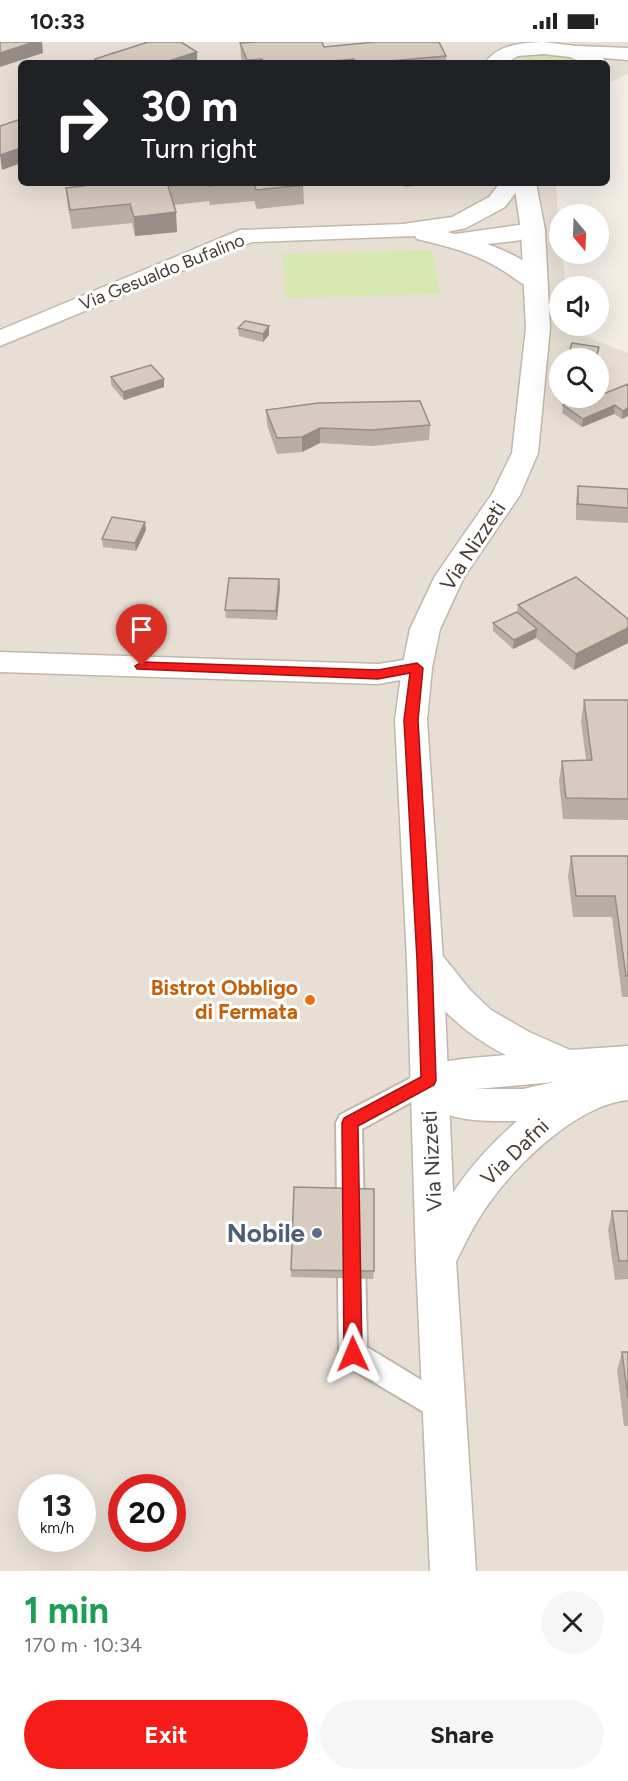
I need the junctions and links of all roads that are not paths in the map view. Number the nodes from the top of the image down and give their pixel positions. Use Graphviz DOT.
graph roads {
  1 [pos="484,42"];
  2 [pos="574,51"];
  3 [pos="628,54"];
  4 [pos="493,60"];
  5 [pos="497,60"];
  6 [pos="628,68"];
  7 [pos="610,74"];
  8 [pos="527,197"];
  9 [pos="458,231"];
  10 [pos="535,282"];
  11 [pos="0,339"];
  12 [pos="0,662"];
  13 [pos="417,668"];
  14 [pos="425,960"];
  15 [pos="568,1066"];
  16 [pos="620,1078"];
  17 [pos="428,1080"];
  18 [pos="436,1260"];
  19 [pos="444,1410"];
  20 [pos="453,1571"];
  1 -- 4 [label="street"];
  2 -- 3 [label="street"];
  2 -- 5 [label="street"];
  6 -- 7 [label="street"];
  8 -- 9 [label="street"];
  8 -- 9 [label="street"];
  8 -- 10 [label="street, Via Nizzeti"];
  9 -- 10 [label="street"];
  9 -- 11 [label="street, Via Gesualdo Bufalino"];
  10 -- 13 [label="street, Via Nizzeti"];
  12 -- 13 [label="street"];
  13 -- 14 [label="street, Via Nizzeti"];
  14 -- 15 [label="street"];
  14 -- 17 [label="street, Via Nizzeti"];
  15 -- 16 [label="street"];
  15 -- 17 [label="street"];
  16 -- 17 [label="street"];
  16 -- 18 [label="street, Via Dafni"];
  17 -- 18 [label="street, Via Nizzeti"];
  17 -- 19 [label="lane"];
  18 -- 19 [label="street, Via Nizzeti"];
  19 -- 20 [label="street, Via Nizzeti"];
}
